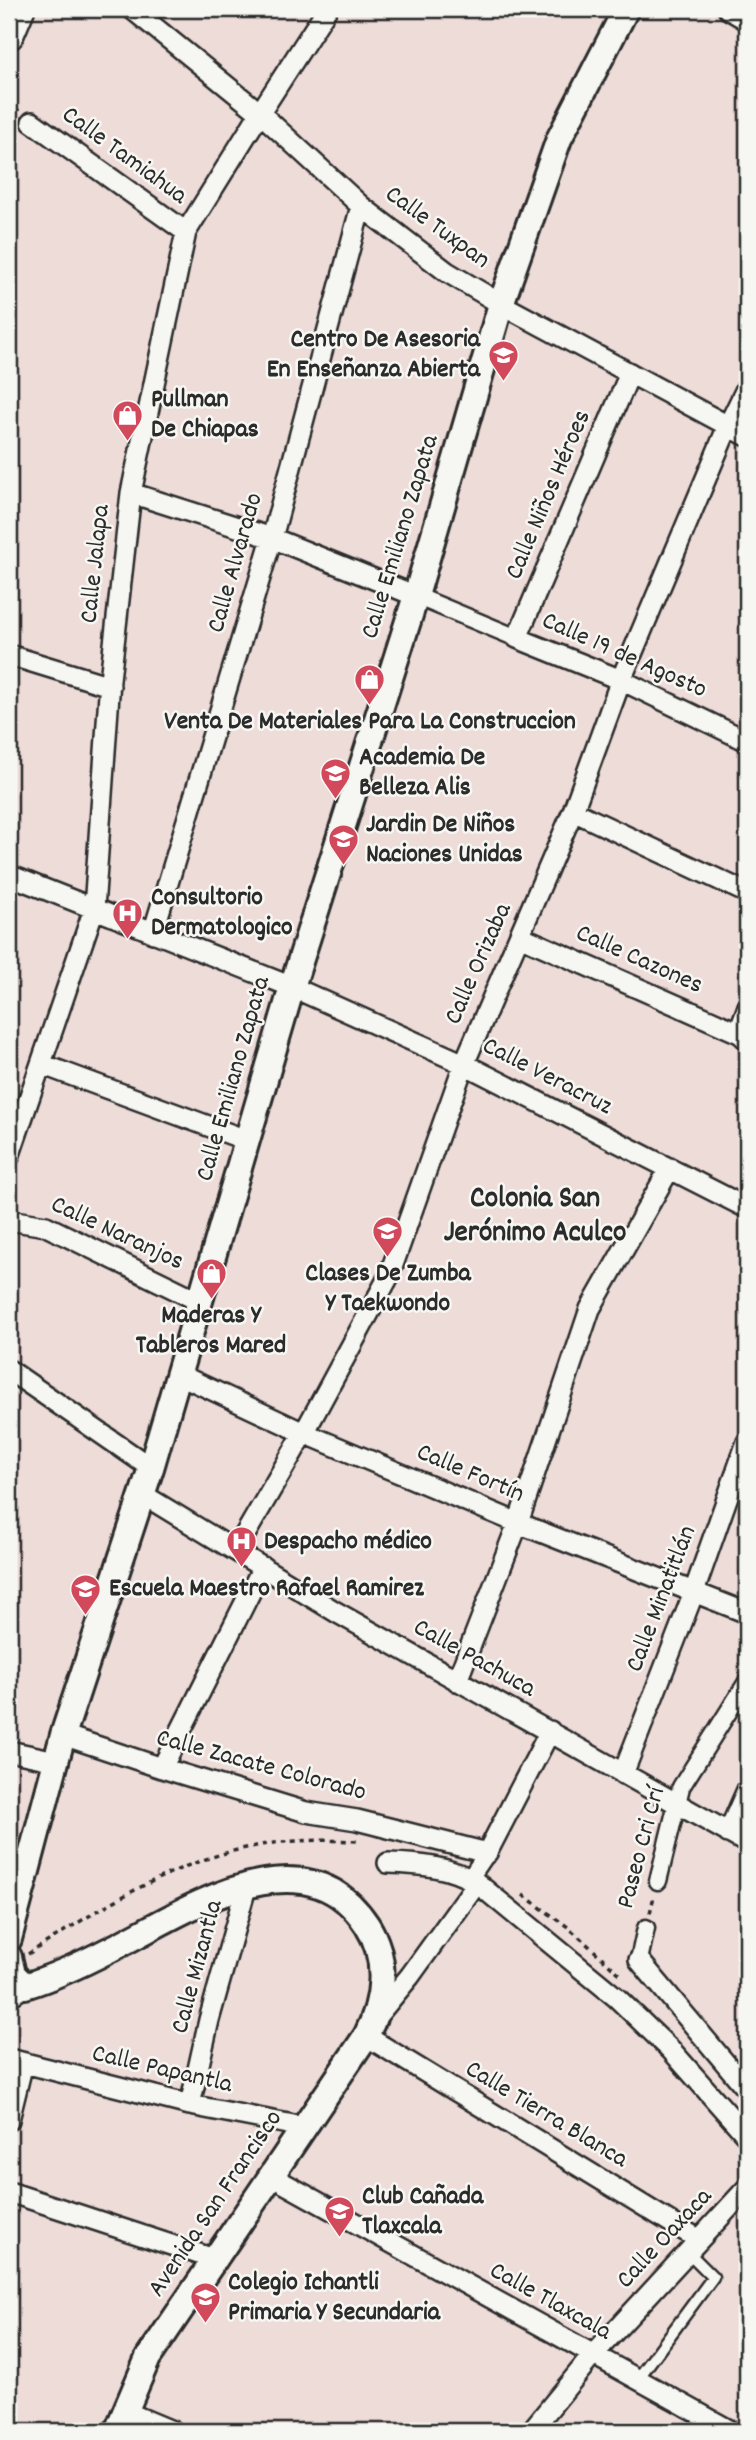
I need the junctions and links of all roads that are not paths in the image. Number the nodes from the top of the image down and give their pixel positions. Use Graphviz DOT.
graph roads {
  1 [pos="20,9"];
  2 [pos="132,9"];
  3 [pos="327,9"];
  4 [pos="626,9"];
  5 [pos="728,9"];
  6 [pos="747,20"];
  7 [pos="9,35"];
  8 [pos="260,113"];
  9 [pos="32,122"];
  10 [pos="361,206"];
  11 [pos="186,232"];
  12 [pos="502,304"];
  13 [pos="630,373"];
  14 [pos="747,387"];
  15 [pos="728,426"];
  16 [pos="747,436"];
  17 [pos="131,492"];
  18 [pos="272,538"];
  19 [pos="416,596"];
  20 [pos="517,638"];
  21 [pos="9,654"];
  22 [pos="621,680"];
  23 [pos="110,686"];
  24 [pos="747,741"];
  25 [pos="573,811"];
  26 [pos="9,875"];
  27 [pos="747,893"];
  28 [pos="94,909"];
  29 [pos="153,933"];
  30 [pos="520,936"];
  31 [pos="292,987"];
  32 [pos="747,1005"];
  33 [pos="742,1037"];
  34 [pos="41,1063"];
  35 [pos="464,1064"];
  36 [pos="246,1139"];
  37 [pos="9,1157"];
  38 [pos="670,1168"];
  39 [pos="747,1208"];
  40 [pos="9,1220"];
  41 [pos="201,1302"];
  42 [pos="9,1370"];
  43 [pos="178,1374"];
  44 [pos="304,1433"];
  45 [pos="747,1442"];
  46 [pos="151,1468"];
  47 [pos="142,1494"];
  48 [pos="518,1523"];
  49 [pos="236,1550"];
  50 [pos="263,1567"];
  51 [pos="694,1592"];
  52 [pos="747,1613"];
  53 [pos="457,1681"];
  54 [pos="747,1682"];
  55 [pos="550,1731"];
  56 [pos="63,1735"];
  57 [pos="9,1751"];
  58 [pos="56,1761"];
  59 [pos="162,1768"];
  60 [pos="623,1774"];
  61 [pos="747,1790"];
  62 [pos="677,1803"];
  63 [pos="728,1833"];
  64 [pos="747,1843"];
  65 [pos="488,1853"];
  66 [pos="388,1863"];
  67 [pos="473,1881"];
  68 [pos="658,1881"];
  69 [pos="247,1884"];
  70 [pos="646,1928"];
  71 [pos="15,1950"];
  72 [pos="639,1960"];
  73 [pos="17,1992"];
  74 [pos="371,2026"];
  75 [pos="16,2061"];
  76 [pos="747,2089"];
  77 [pos="190,2105"];
  78 [pos="9,2120"];
  79 [pos="304,2127"];
  80 [pos="747,2136"];
  81 [pos="271,2176"];
  82 [pos="747,2188"];
  83 [pos="9,2192"];
  84 [pos="693,2246"];
  85 [pos="214,2259"];
  86 [pos="592,2356"];
  87 [pos="636,2380"];
  88 [pos="120,2421"];
  89 [pos="172,2431"];
  90 [pos="531,2431"];
  91 [pos="732,2431"];
  1 -- 7 [label="main road"];
  2 -- 8 [label="street, Calle Tuxpan"];
  3 -- 8 [label="street, Calle Jalapa"];
  4 -- 12 [label="street, Calle Emiliano Zapata"];
  5 -- 6 [label="street"];
  8 -- 10 [label="street, Calle Tuxpan"];
  8 -- 11 [label="street, Calle Jalapa"];
  9 -- 11 [label="street, Calle Tamiahua"];
  10 -- 12 [label="street, Calle Tuxpan"];
  10 -- 18 [label="street, Calle Alvarado"];
  11 -- 17 [label="street, Calle Jalapa"];
  12 -- 13 [label="street, Calle Tuxpan"];
  12 -- 19 [label="street, Calle Emiliano Zapata"];
  13 -- 15 [label="street, Calle Tuxpan"];
  13 -- 20 [label="street, Calle Niños Héroes"];
  14 -- 15 [label="street, Calle Orizaba"];
  15 -- 16 [label="street, Calle Tuxpan"];
  15 -- 22 [label="street, Calle Orizaba"];
  17 -- 18 [label="street"];
  17 -- 23 [label="street, Calle Jalapa"];
  18 -- 19 [label="street"];
  18 -- 29 [label="street, Calle Alvarado"];
  19 -- 20 [label="street"];
  19 -- 31 [label="street, Calle Emiliano Zapata"];
  20 -- 22 [label="street, Calle 19 de Agosto"];
  21 -- 23 [label="street"];
  22 -- 24 [label="street, Calle 19 de Agosto"];
  22 -- 25 [label="street, Calle Orizaba"];
  23 -- 28 [label="street, Calle Jalapa"];
  25 -- 27 [label="street"];
  25 -- 30 [label="street, Calle Orizaba"];
  26 -- 28 [label="street, Calle Veracruz"];
  28 -- 29 [label="street, Calle Veracruz"];
  28 -- 34 [label="street, Calle Jalapa"];
  29 -- 31 [label="street, Calle Veracruz"];
  30 -- 33 [label="street, Calle Cazones"];
  30 -- 35 [label="street, Calle Orizaba"];
  31 -- 35 [label="street, Calle Veracruz"];
  31 -- 36 [label="street, Calle Emiliano Zapata"];
  32 -- 33 [label="street"];
  34 -- 36 [label="street"];
  34 -- 37 [label="street, Calle Jalapa"];
  35 -- 38 [label="street, Calle Veracruz"];
  35 -- 44 [label="street, Calle Orizaba"];
  36 -- 41 [label="street, Calle Emiliano Zapata"];
  38 -- 39 [label="street, Calle Veracruz"];
  38 -- 48 [label="street"];
  40 -- 41 [label="street, Calle Naranjos"];
  41 -- 43 [label="street, Calle Emiliano Zapata"];
  42 -- 46 [label="street"];
  43 -- 44 [label="street, Calle Fortín"];
  43 -- 46 [label="street, Calle Emiliano Zapata"];
  44 -- 48 [label="street, Calle Fortín"];
  44 -- 49 [label="street, Calle Orizaba"];
  45 -- 51 [label="street, Calle Minatitlán"];
  46 -- 47 [label="street, Calle Emiliano Zapata"];
  47 -- 49 [label="street, Calle Pachuca"];
  47 -- 56 [label="street, Calle Emiliano Zapata"];
  48 -- 51 [label="street, Calle Fortín"];
  48 -- 53 [label="street"];
  49 -- 50 [label="street, Calle Pachuca"];
  50 -- 53 [label="street, Calle Pachuca"];
  50 -- 59 [label="street"];
  51 -- 52 [label="street, Calle Fortín"];
  51 -- 60 [label="street, Calle Minatitlán"];
  53 -- 55 [label="street, Calle Pachuca"];
  54 -- 62 [label="street, Paseo Cri Crí"];
  55 -- 60 [label="street, Calle Pachuca"];
  55 -- 65 [label="street"];
  56 -- 58 [label="street, Calle Emiliano Zapata"];
  56 -- 59 [label="street, Calle Zacate Colorado"];
  57 -- 58 [label="street"];
  58 -- 71 [label="street, Calle Emiliano Zapata"];
  59 -- 65 [label="street, Calle Zacate Colorado"];
  60 -- 62 [label="street, Calle Pachuca"];
  61 -- 63 [label="street"];
  62 -- 63 [label="street, Calle Pachuca"];
  62 -- 68 [label="street, Paseo Cri Crí"];
  63 -- 64 [label="street, Calle Pachuca"];
  65 -- 67 [label="street"];
  66 -- 67 [label="street"];
  67 -- 74 [label="street, Avenida San Francisco"];
  67 -- 80 [label="street"];
  69 -- 73 [label="street, Avenida San Francisco"];
  69 -- 74 [label="street, Avenida San Francisco"];
  69 -- 77 [label="street, Calle Mizantla"];
  70 -- 72 [label="street, Paseo Cri Crí"];
  71 -- 73 [label="street"];
  72 -- 76 [label="street"];
  74 -- 79 [label="street, Avenida San Francisco"];
  74 -- 84 [label="street, Calle Tierra Blanca"];
  75 -- 77 [label="street, Calle Papantla"];
  75 -- 78 [label="street"];
  77 -- 79 [label="street, Calle Papantla"];
  79 -- 81 [label="street, Avenida San Francisco"];
  81 -- 85 [label="street, Avenida San Francisco"];
  81 -- 86 [label="street, Calle Tlaxcala"];
  82 -- 84 [label="street, Calle Oaxaca"];
  83 -- 85 [label="street"];
  84 -- 86 [label="street, Calle Oaxaca"];
  84 -- 87 [label="lane"];
  85 -- 88 [label="street, Avenida San Francisco"];
  86 -- 87 [label="street, Calle Tlaxcala"];
  86 -- 90 [label="street, Calle Oaxaca"];
  87 -- 91 [label="street, Calle Tlaxcala"];
  88 -- 89 [label="street"];
}
